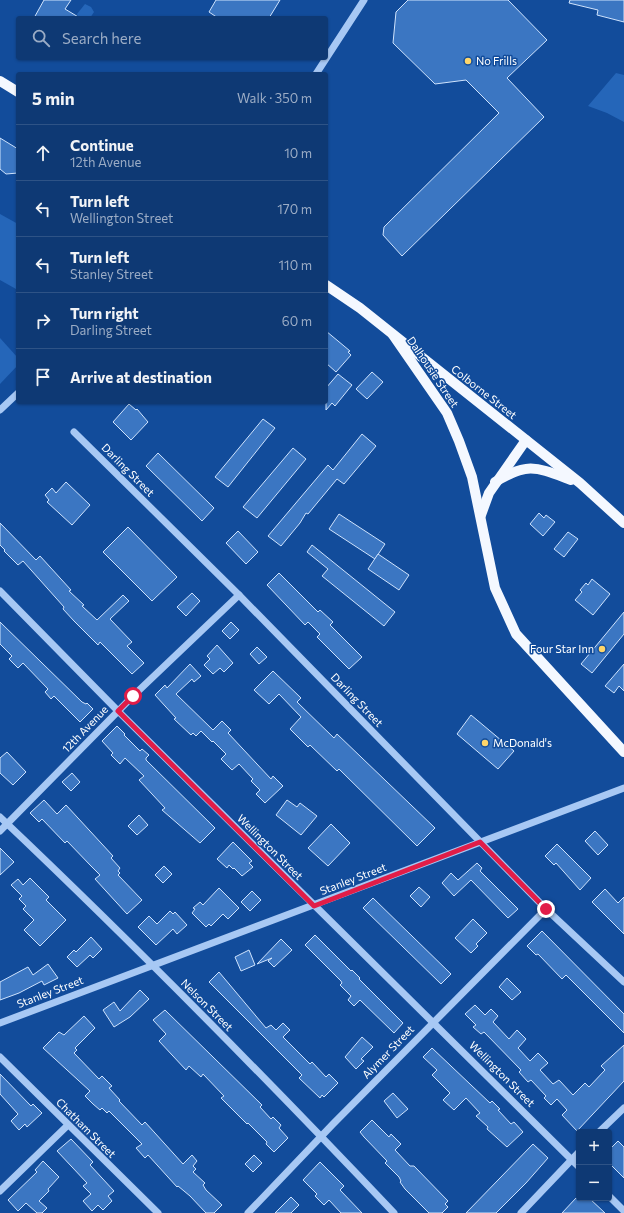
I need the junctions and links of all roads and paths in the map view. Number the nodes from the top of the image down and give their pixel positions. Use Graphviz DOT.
graph roads {
  1 [pos="364,0"];
  2 [pos="328,56"];
  3 [pos="325,60"];
  4 [pos="317,72"];
  5 [pos="0,81"];
  6 [pos="16,91"];
  7 [pos="328,286"];
  8 [pos="393,335"];
  9 [pos="16,395"];
  10 [pos="0,410"];
  11 [pos="74,432"];
  12 [pos="526,440"];
  13 [pos="495,482"];
  14 [pos="580,483"];
  15 [pos="481,515"];
  16 [pos="624,523"];
  17 [pos="0,591"];
  18 [pos="239,594"];
  19 [pos="118,711"];
  20 [pos="624,752"];
  21 [pos="624,788"];
  22 [pos="0,817"];
  23 [pos="7,824"];
  24 [pos="0,831"];
  25 [pos="480,842"];
  26 [pos="314,906"];
  27 [pos="546,909"];
  28 [pos="152,966"];
  29 [pos="624,982"];
  30 [pos="434,1022"];
  31 [pos="0,1023"];
  32 [pos="0,1057"];
  33 [pos="624,1108"];
  34 [pos="68,1125"];
  35 [pos="603,1129"];
  36 [pos="321,1136"];
  37 [pos="576,1155"];
  38 [pos="572,1160"];
  39 [pos="577,1165"];
  40 [pos="0,1191"];
  41 [pos="612,1199"];
  42 [pos="624,1211"];
  43 [pos="158,1213"];
  44 [pos="248,1213"];
  45 [pos="394,1213"];
  46 [pos="521,1213"];
  1 -- 2 [label="street"];
  3 -- 4 [label="street"];
  5 -- 6 [label="main road"];
  7 -- 8 [label="main road, Colborne Street"];
  8 -- 12 [label="main road, Colborne Street"];
  8 -- 15 [label="main road, Dalhousie Street"];
  9 -- 10 [label="street"];
  11 -- 18 [label="street, Darling Street"];
  12 -- 13 [label="main road, Dalhousie Street"];
  12 -- 14 [label="main road, Colborne Street"];
  13 -- 14 [label="main road"];
  13 -- 15 [label="main road, Dalhousie Street"];
  14 -- 16 [label="main road, Colborne Street"];
  15 -- 20 [label="main road, Dalhousie Street"];
  17 -- 19 [label="street, Wellington Street"];
  18 -- 19 [label="street, 12th Avenue"];
  18 -- 25 [label="street, Darling Street"];
  19 -- 23 [label="street, 12th Avenue"];
  19 -- 26 [label="street, Wellington Street"];
  21 -- 25 [label="street, Stanley Street"];
  22 -- 23 [label="street, Nelson Street"];
  23 -- 24 [label="street, 12th Avenue"];
  23 -- 28 [label="street, Nelson Street"];
  25 -- 26 [label="street, Stanley Street"];
  25 -- 27 [label="street, Darling Street"];
  26 -- 28 [label="street, Stanley Street"];
  26 -- 30 [label="street, Wellington Street"];
  27 -- 29 [label="street, Darling Street"];
  27 -- 30 [label="street, Alymer Street"];
  28 -- 31 [label="street, Stanley Street"];
  28 -- 36 [label="street, Nelson Street"];
  30 -- 36 [label="street, Alymer Street"];
  30 -- 38 [label="street, Wellington Street"];
  32 -- 34 [label="street, Chatham Street"];
  33 -- 35 [label="street"];
  34 -- 40 [label="street"];
  34 -- 43 [label="street, Chatham Street"];
  36 -- 44 [label="street, Alymer Street"];
  36 -- 45 [label="street, Nelson Street"];
  37 -- 38 [label="street"];
  38 -- 39 [label="street, Wellington Street"];
  38 -- 46 [label="street"];
  41 -- 42 [label="street"];
}
